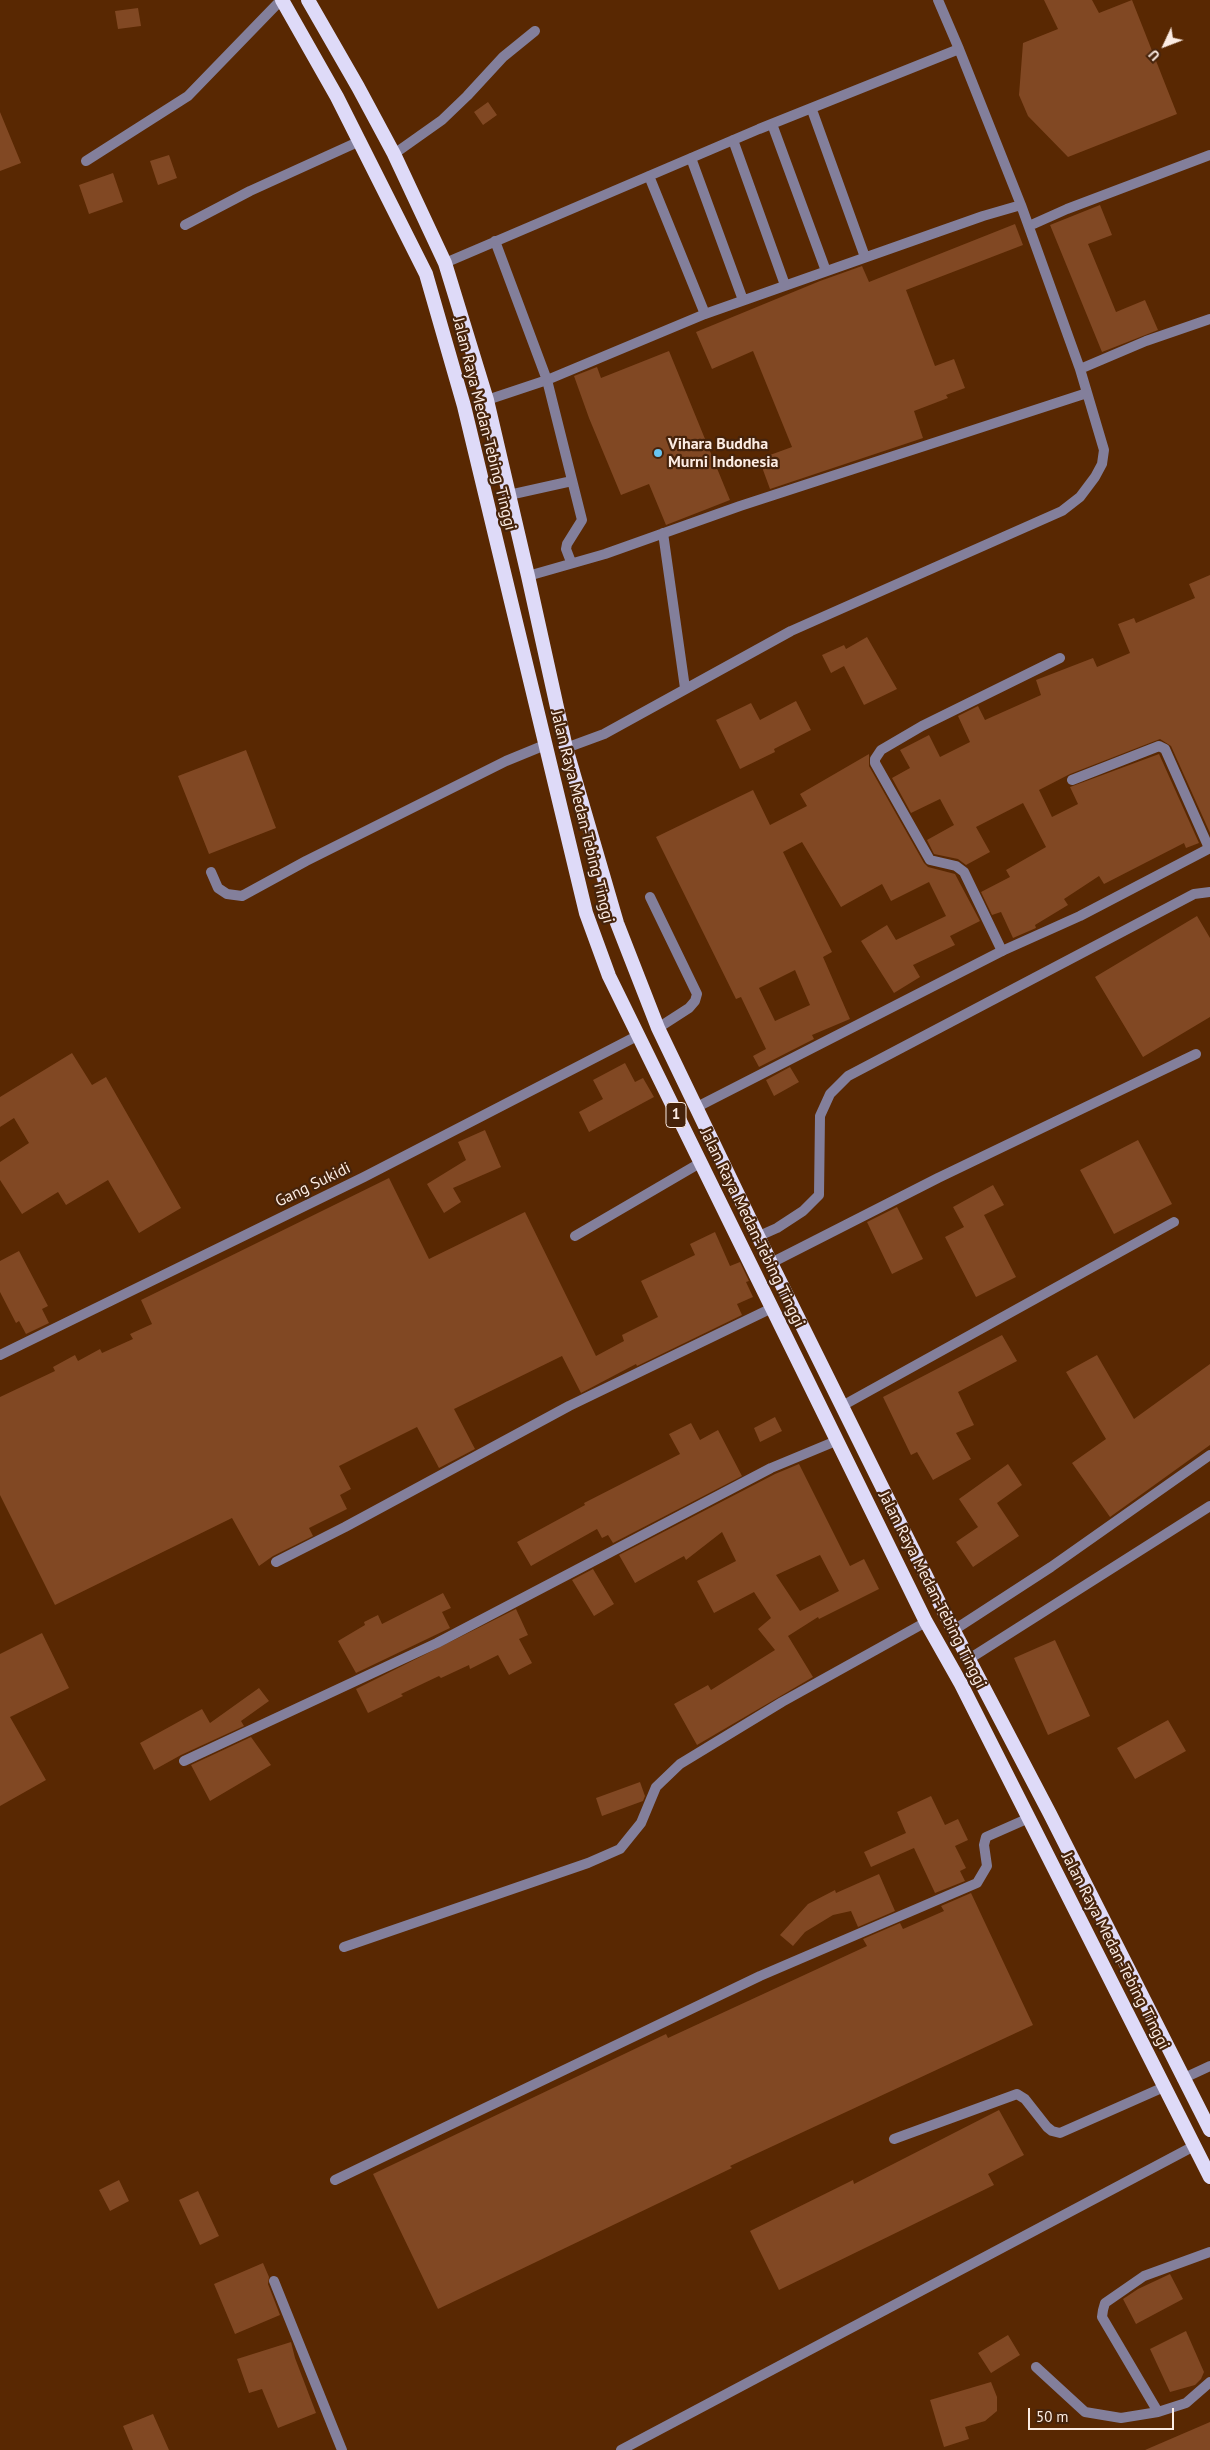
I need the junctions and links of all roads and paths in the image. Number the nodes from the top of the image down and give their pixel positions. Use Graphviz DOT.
graph roads {
  1 [pos="281,0"];
  2 [pos="308,0"];
  3 [pos="938,0"];
  4 [pos="535,31"];
  5 [pos="959,50"];
  6 [pos="812,110"];
  7 [pos="772,124"];
  8 [pos="733,140"];
  9 [pos="360,141"];
  10 [pos="394,154"];
  11 [pos="1210,156"];
  12 [pos="691,158"];
  13 [pos="86,161"];
  14 [pos="649,176"];
  15 [pos="1022,205"];
  16 [pos="185,225"];
  17 [pos="1029,226"];
  18 [pos="495,241"];
  19 [pos="865,257"];
  20 [pos="445,263"];
  21 [pos="826,271"];
  22 [pos="785,285"];
  23 [pos="743,300"];
  24 [pos="705,314"];
  25 [pos="1210,319"];
  26 [pos="1080,369"];
  27 [pos="547,380"];
  28 [pos="1087,393"];
  29 [pos="486,400"];
  30 [pos="572,481"];
  31 [pos="509,495"];
  32 [pos="663,533"];
  33 [pos="571,562"];
  34 [pos="528,576"];
  35 [pos="1060,658"];
  36 [pos="685,688"];
  37 [pos="544,745"];
  38 [pos="566,748"];
  39 [pos="1072,780"];
  40 [pos="1210,848"];
  41 [pos="210,872"];
  42 [pos="1210,892"];
  43 [pos="650,897"];
  44 [pos="1002,952"];
  45 [pos="658,1028"];
  46 [pos="637,1036"];
  47 [pos="1196,1054"];
  48 [pos="697,1107"];
  49 [pos="700,1163"];
  50 [pos="1174,1222"];
  51 [pos="575,1236"];
  52 [pos="759,1236"];
  53 [pos="771,1263"];
  54 [pos="772,1308"];
  55 [pos="0,1355"];
  56 [pos="842,1406"];
  57 [pos="836,1441"];
  58 [pos="1210,1455"];
  59 [pos="1210,1506"];
  60 [pos="276,1562"];
  61 [pos="926,1622"];
  62 [pos="954,1630"];
  63 [pos="969,1659"];
  64 [pos="184,1761"];
  65 [pos="1029,1818"];
  66 [pos="344,1947"];
  67 [pos="1210,2066"];
  68 [pos="1182,2079"];
  69 [pos="1164,2087"];
  70 [pos="1208,2121"];
  71 [pos="894,2139"];
  72 [pos="1194,2146"];
  73 [pos="1210,2178"];
  74 [pos="335,2180"];
  75 [pos="1210,2252"];
  76 [pos="274,2281"];
  77 [pos="1036,2367"];
  78 [pos="1210,2382"];
  79 [pos="1158,2412"];
  80 [pos="342,2450"];
  81 [pos="621,2450"];
  1 -- 9 [label="highway, Jalan Raya Medan-Tebing Tinggi / 1"];
  1 -- 13 [label="street"];
  2 -- 10 [label="highway, Jalan Raya Medan-Tebing Tinggi / 1"];
  3 -- 5 [label="street"];
  4 -- 10 [label="street"];
  5 -- 6 [label="street"];
  5 -- 15 [label="street"];
  6 -- 7 [label="street"];
  6 -- 19 [label="street"];
  7 -- 8 [label="street"];
  7 -- 21 [label="street"];
  8 -- 12 [label="street"];
  8 -- 22 [label="street"];
  9 -- 16 [label="street"];
  9 -- 37 [label="highway, Jalan Raya Medan-Tebing Tinggi / 1"];
  10 -- 20 [label="highway, Jalan Raya Medan-Tebing Tinggi / 1"];
  11 -- 17 [label="street"];
  12 -- 14 [label="street"];
  12 -- 23 [label="street"];
  14 -- 18 [label="street"];
  14 -- 24 [label="street"];
  15 -- 17 [label="street"];
  15 -- 19 [label="street"];
  17 -- 26 [label="street"];
  18 -- 20 [label="street"];
  18 -- 27 [label="street"];
  19 -- 21 [label="street"];
  20 -- 29 [label="highway, Jalan Raya Medan-Tebing Tinggi / 1"];
  21 -- 22 [label="street"];
  22 -- 23 [label="street"];
  23 -- 24 [label="street"];
  24 -- 27 [label="street"];
  25 -- 26 [label="street"];
  26 -- 28 [label="street"];
  27 -- 29 [label="street"];
  27 -- 30 [label="street"];
  28 -- 32 [label="street"];
  28 -- 36 [label="street"];
  29 -- 31 [label="highway, Jalan Raya Medan-Tebing Tinggi / 1"];
  30 -- 31 [label="street"];
  30 -- 33 [label="street"];
  31 -- 34 [label="highway, Jalan Raya Medan-Tebing Tinggi / 1"];
  32 -- 33 [label="street"];
  32 -- 36 [label="street"];
  33 -- 34 [label="street"];
  34 -- 38 [label="highway, Jalan Raya Medan-Tebing Tinggi / 1"];
  35 -- 44 [label="street"];
  36 -- 38 [label="street"];
  37 -- 41 [label="street"];
  37 -- 46 [label="highway, Jalan Raya Medan-Tebing Tinggi / 1"];
  38 -- 45 [label="highway, Jalan Raya Medan-Tebing Tinggi / 1"];
  39 -- 40 [label="street"];
  40 -- 44 [label="street"];
  42 -- 52 [label="street"];
  43 -- 45 [label="street"];
  44 -- 48 [label="street"];
  45 -- 48 [label="highway, Jalan Raya Medan-Tebing Tinggi / 1"];
  46 -- 49 [label="highway, Jalan Raya Medan-Tebing Tinggi / 1"];
  46 -- 55 [label="street, Gang Sukidi"];
  47 -- 53 [label="street"];
  48 -- 52 [label="highway, Jalan Raya Medan-Tebing Tinggi / 1"];
  49 -- 51 [label="street"];
  49 -- 54 [label="highway, Jalan Raya Medan-Tebing Tinggi / 1"];
  50 -- 56 [label="street"];
  52 -- 53 [label="highway, Jalan Raya Medan-Tebing Tinggi / 1"];
  53 -- 56 [label="highway, Jalan Raya Medan-Tebing Tinggi / 1"];
  54 -- 57 [label="highway, Jalan Raya Medan-Tebing Tinggi / 1"];
  54 -- 60 [label="street"];
  56 -- 62 [label="highway, Jalan Raya Medan-Tebing Tinggi / 1"];
  57 -- 61 [label="highway, Jalan Raya Medan-Tebing Tinggi / 1"];
  57 -- 64 [label="street"];
  58 -- 62 [label="street"];
  59 -- 63 [label="street"];
  61 -- 65 [label="highway, Jalan Raya Medan-Tebing Tinggi / 1"];
  61 -- 66 [label="street"];
  62 -- 63 [label="highway, Jalan Raya Medan-Tebing Tinggi / 1"];
  63 -- 68 [label="highway, Jalan Raya Medan-Tebing Tinggi / 1"];
  65 -- 69 [label="highway, Jalan Raya Medan-Tebing Tinggi / 1"];
  65 -- 74 [label="street"];
  67 -- 68 [label="street"];
  68 -- 70 [label="highway, Jalan Raya Medan-Tebing Tinggi / 1"];
  69 -- 71 [label="street"];
  69 -- 72 [label="highway, Jalan Raya Medan-Tebing Tinggi / 1"];
  72 -- 73 [label="highway, Jalan Raya Medan-Tebing Tinggi / 1"];
  72 -- 81 [label="street"];
  75 -- 79 [label="street"];
  76 -- 80 [label="street"];
  77 -- 79 [label="street"];
  78 -- 79 [label="street"];
}
